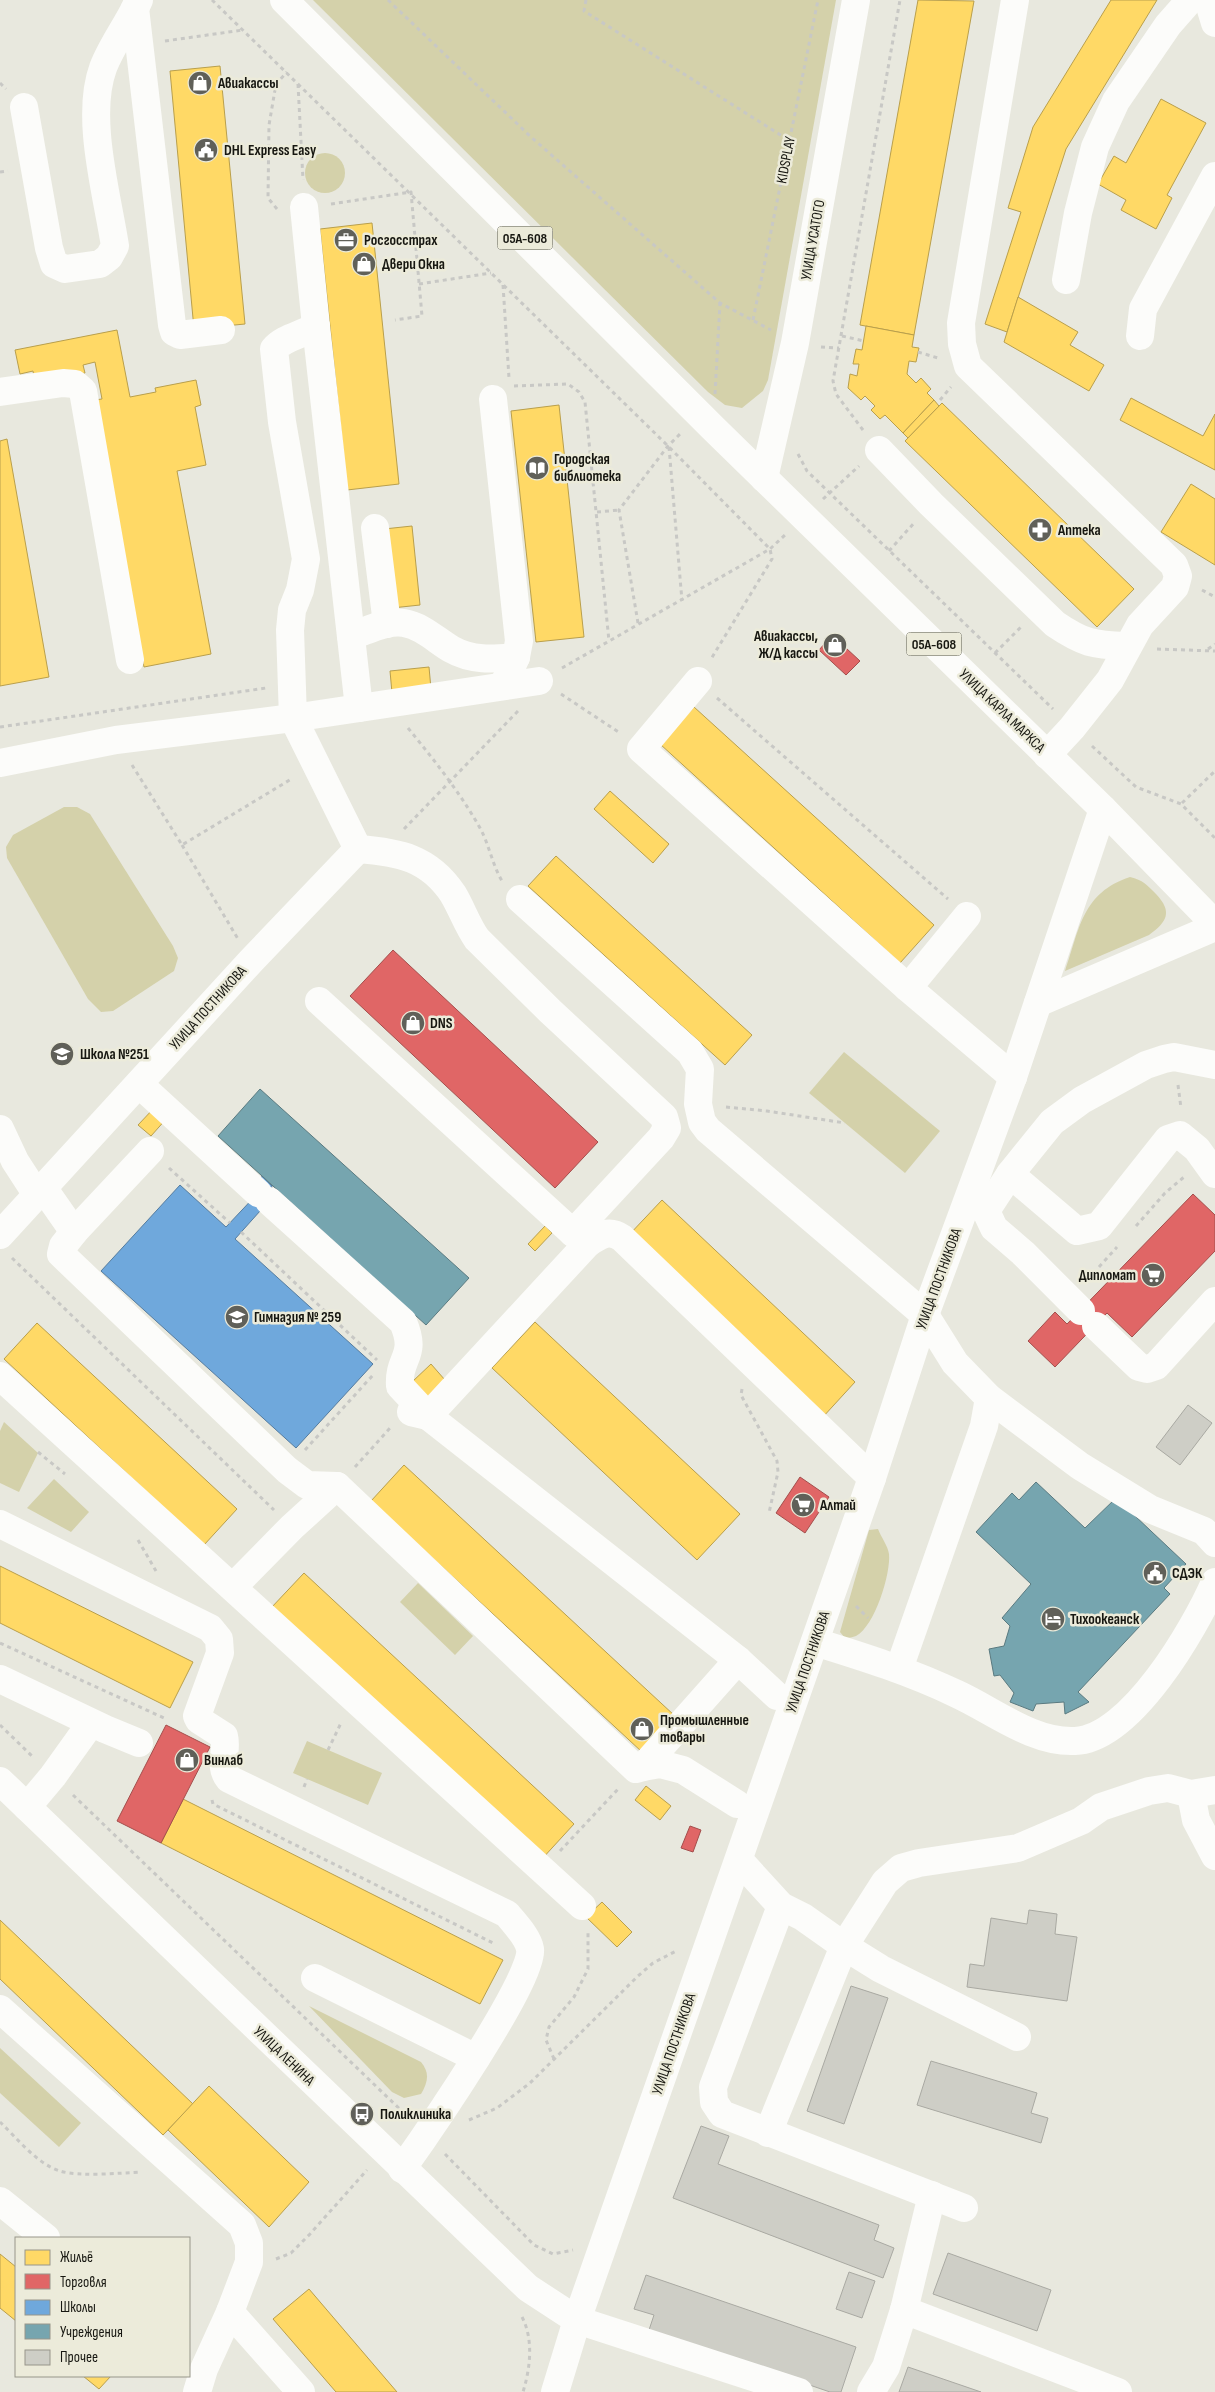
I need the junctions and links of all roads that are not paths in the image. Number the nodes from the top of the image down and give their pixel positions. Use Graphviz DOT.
graph roads {
  1 [pos="284,0"];
  2 [pos="856,0"];
  3 [pos="1015,0"];
  4 [pos="1190,0"];
  5 [pos="1208,0"];
  6 [pos="137,4"];
  7 [pos="1215,23"];
  8 [pos="24,107"];
  9 [pos="1215,176"];
  10 [pos="292,209"];
  11 [pos="1207,211"];
  12 [pos="1066,280"];
  13 [pos="316,326"];
  14 [pos="221,330"];
  15 [pos="1140,336"];
  16 [pos="0,392"];
  17 [pos="493,399"];
  18 [pos="879,450"];
  19 [pos="764,478"];
  20 [pos="375,528"];
  21 [pos="387,624"];
  22 [pos="351,636"];
  23 [pos="1126,646"];
  24 [pos="516,657"];
  25 [pos="130,660"];
  26 [pos="539,681"];
  27 [pos="698,681"];
  28 [pos="503,686"];
  29 [pos="359,708"];
  30 [pos="293,718"];
  31 [pos="1048,755"];
  32 [pos="0,763"];
  33 [pos="1103,809"];
  34 [pos="358,849"];
  35 [pos="520,899"];
  36 [pos="967,916"];
  37 [pos="1215,926"];
  38 [pos="908,988"];
  39 [pos="319,1001"];
  40 [pos="1038,1003"];
  41 [pos="1215,1064"];
  42 [pos="1013,1077"];
  43 [pos="139,1084"];
  44 [pos="0,1129"];
  45 [pos="150,1151"];
  46 [pos="1213,1171"];
  47 [pos="1010,1174"];
  48 [pos="40,1192"];
  49 [pos="978,1203"];
  50 [pos="74,1232"];
  51 [pos="581,1238"];
  52 [pos="3,1244"];
  53 [pos="1215,1301"];
  54 [pos="926,1315"];
  55 [pos="0,1376"];
  56 [pos="989,1398"];
  57 [pos="418,1414"];
  58 [pos="872,1478"];
  59 [pos="337,1486"];
  60 [pos="0,1524"];
  61 [pos="1215,1543"];
  62 [pos="1215,1582"];
  63 [pos="233,1588"];
  64 [pos="816,1642"];
  65 [pos="738,1660"];
  66 [pos="899,1669"];
  67 [pos="0,1679"];
  68 [pos="777,1696"];
  69 [pos="91,1723"];
  70 [pos="139,1743"];
  71 [pos="640,1768"];
  72 [pos="0,1781"];
  73 [pos="1203,1792"];
  74 [pos="738,1804"];
  75 [pos="27,1807"];
  76 [pos="1215,1856"];
  77 [pos="739,1860"];
  78 [pos="582,1906"];
  79 [pos="781,1906"];
  80 [pos="844,1946"];
  81 [pos="315,1978"];
  82 [pos="0,2009"];
  83 [pos="1017,2037"];
  84 [pos="476,2058"];
  85 [pos="768,2133"];
  86 [pos="402,2169"];
  87 [pos="932,2195"];
  88 [pos="0,2201"];
  89 [pos="964,2208"];
  90 [pos="45,2237"];
  91 [pos="904,2310"];
  92 [pos="230,2312"];
  93 [pos="577,2320"];
  94 [pos="197,2372"];
  95 [pos="301,2392"];
  96 [pos="555,2392"];
  97 [pos="799,2392"];
  98 [pos="871,2392"];
  99 [pos="1118,2392"];
  1 -- 19 [label="main road, 05А-608"];
  2 -- 19 [label="main road, УЛИЦА УСАТОГО"];
  3 -- 23 [label="main road"];
  4 -- 12 [label="main road"];
  5 -- 7 [label="main road"];
  6 -- 8 [label="main road"];
  6 -- 14 [label="main road"];
  9 -- 11 [label="main road"];
  10 -- 13 [label="main road"];
  11 -- 15 [label="main road"];
  13 -- 22 [label="main road"];
  13 -- 30 [label="main road"];
  16 -- 25 [label="main road"];
  17 -- 24 [label="main road"];
  18 -- 23 [label="main road"];
  19 -- 31 [label="main road, УЛИЦА КАРЛА МАРКСА / 05А-608"];
  20 -- 21 [label="main road"];
  21 -- 22 [label="main road"];
  21 -- 24 [label="main road"];
  22 -- 29 [label="main road"];
  23 -- 31 [label="main road"];
  24 -- 28 [label="main road"];
  26 -- 28 [label="main road"];
  27 -- 38 [label="main road"];
  28 -- 29 [label="main road"];
  29 -- 30 [label="main road"];
  30 -- 32 [label="main road"];
  30 -- 34 [label="main road"];
  31 -- 33 [label="main road, УЛИЦА КАРЛА МАРКСА / 05А-608"];
  33 -- 37 [label="main road, УЛИЦА КАРЛА МАРКСА / 05А-608"];
  33 -- 40 [label="main road, УЛИЦА ПОСТНИКОВА"];
  34 -- 43 [label="main road, УЛИЦА ПОСТНИКОВА"];
  34 -- 51 [label="main road"];
  35 -- 54 [label="main road"];
  36 -- 38 [label="main road"];
  37 -- 40 [label="main road"];
  38 -- 42 [label="main road"];
  39 -- 51 [label="main road"];
  40 -- 42 [label="main road, УЛИЦА ПОСТНИКОВА"];
  41 -- 47 [label="main road"];
  42 -- 49 [label="main road, УЛИЦА ПОСТНИКОВА"];
  43 -- 48 [label="main road, УЛИЦА ПОСТНИКОВА"];
  43 -- 57 [label="main road"];
  44 -- 48 [label="main road"];
  45 -- 50 [label="main road"];
  46 -- 47 [label="main road"];
  47 -- 49 [label="main road"];
  48 -- 50 [label="main road"];
  48 -- 52 [label="main road, УЛИЦА ПОСТНИКОВА"];
  49 -- 53 [label="main road"];
  49 -- 54 [label="main road, УЛИЦА ПОСТНИКОВА"];
  50 -- 59 [label="main road"];
  51 -- 57 [label="main road"];
  51 -- 58 [label="main road"];
  54 -- 56 [label="main road"];
  54 -- 58 [label="main road, УЛИЦА ПОСТНИКОВА"];
  55 -- 63 [label="main road"];
  56 -- 61 [label="main road"];
  56 -- 66 [label="main road"];
  57 -- 65 [label="main road"];
  58 -- 64 [label="main road, УЛИЦА ПОСТНИКОВА"];
  59 -- 63 [label="main road"];
  59 -- 71 [label="main road"];
  60 -- 84 [label="main road"];
  62 -- 66 [label="main road"];
  63 -- 78 [label="main road"];
  64 -- 66 [label="main road"];
  64 -- 77 [label="main road, УЛИЦА ПОСТНИКОВА"];
  65 -- 68 [label="main road"];
  65 -- 71 [label="main road"];
  67 -- 69 [label="main road"];
  69 -- 70 [label="main road"];
  69 -- 75 [label="main road"];
  71 -- 74 [label="main road"];
  72 -- 75 [label="main road, УЛИЦА ЛЕНИНА"];
  73 -- 76 [label="main road"];
  73 -- 80 [label="main road"];
  75 -- 86 [label="main road, УЛИЦА ЛЕНИНА"];
  77 -- 79 [label="main road"];
  77 -- 93 [label="main road, УЛИЦА ПОСТНИКОВА"];
  79 -- 80 [label="main road"];
  79 -- 85 [label="main road"];
  80 -- 83 [label="main road"];
  80 -- 85 [label="main road"];
  81 -- 84 [label="main road"];
  82 -- 92 [label="main road"];
  84 -- 86 [label="main road"];
  85 -- 87 [label="main road"];
  86 -- 93 [label="main road, УЛИЦА ЛЕНИНА"];
  87 -- 89 [label="main road"];
  87 -- 91 [label="main road"];
  88 -- 90 [label="main road"];
  91 -- 98 [label="main road"];
  91 -- 99 [label="main road"];
  92 -- 94 [label="main road"];
  92 -- 95 [label="main road"];
  93 -- 96 [label="main road, УЛИЦА ПОСТНИКОВА"];
  93 -- 97 [label="main road, УЛИЦА ЛЕНИНА"];
}
